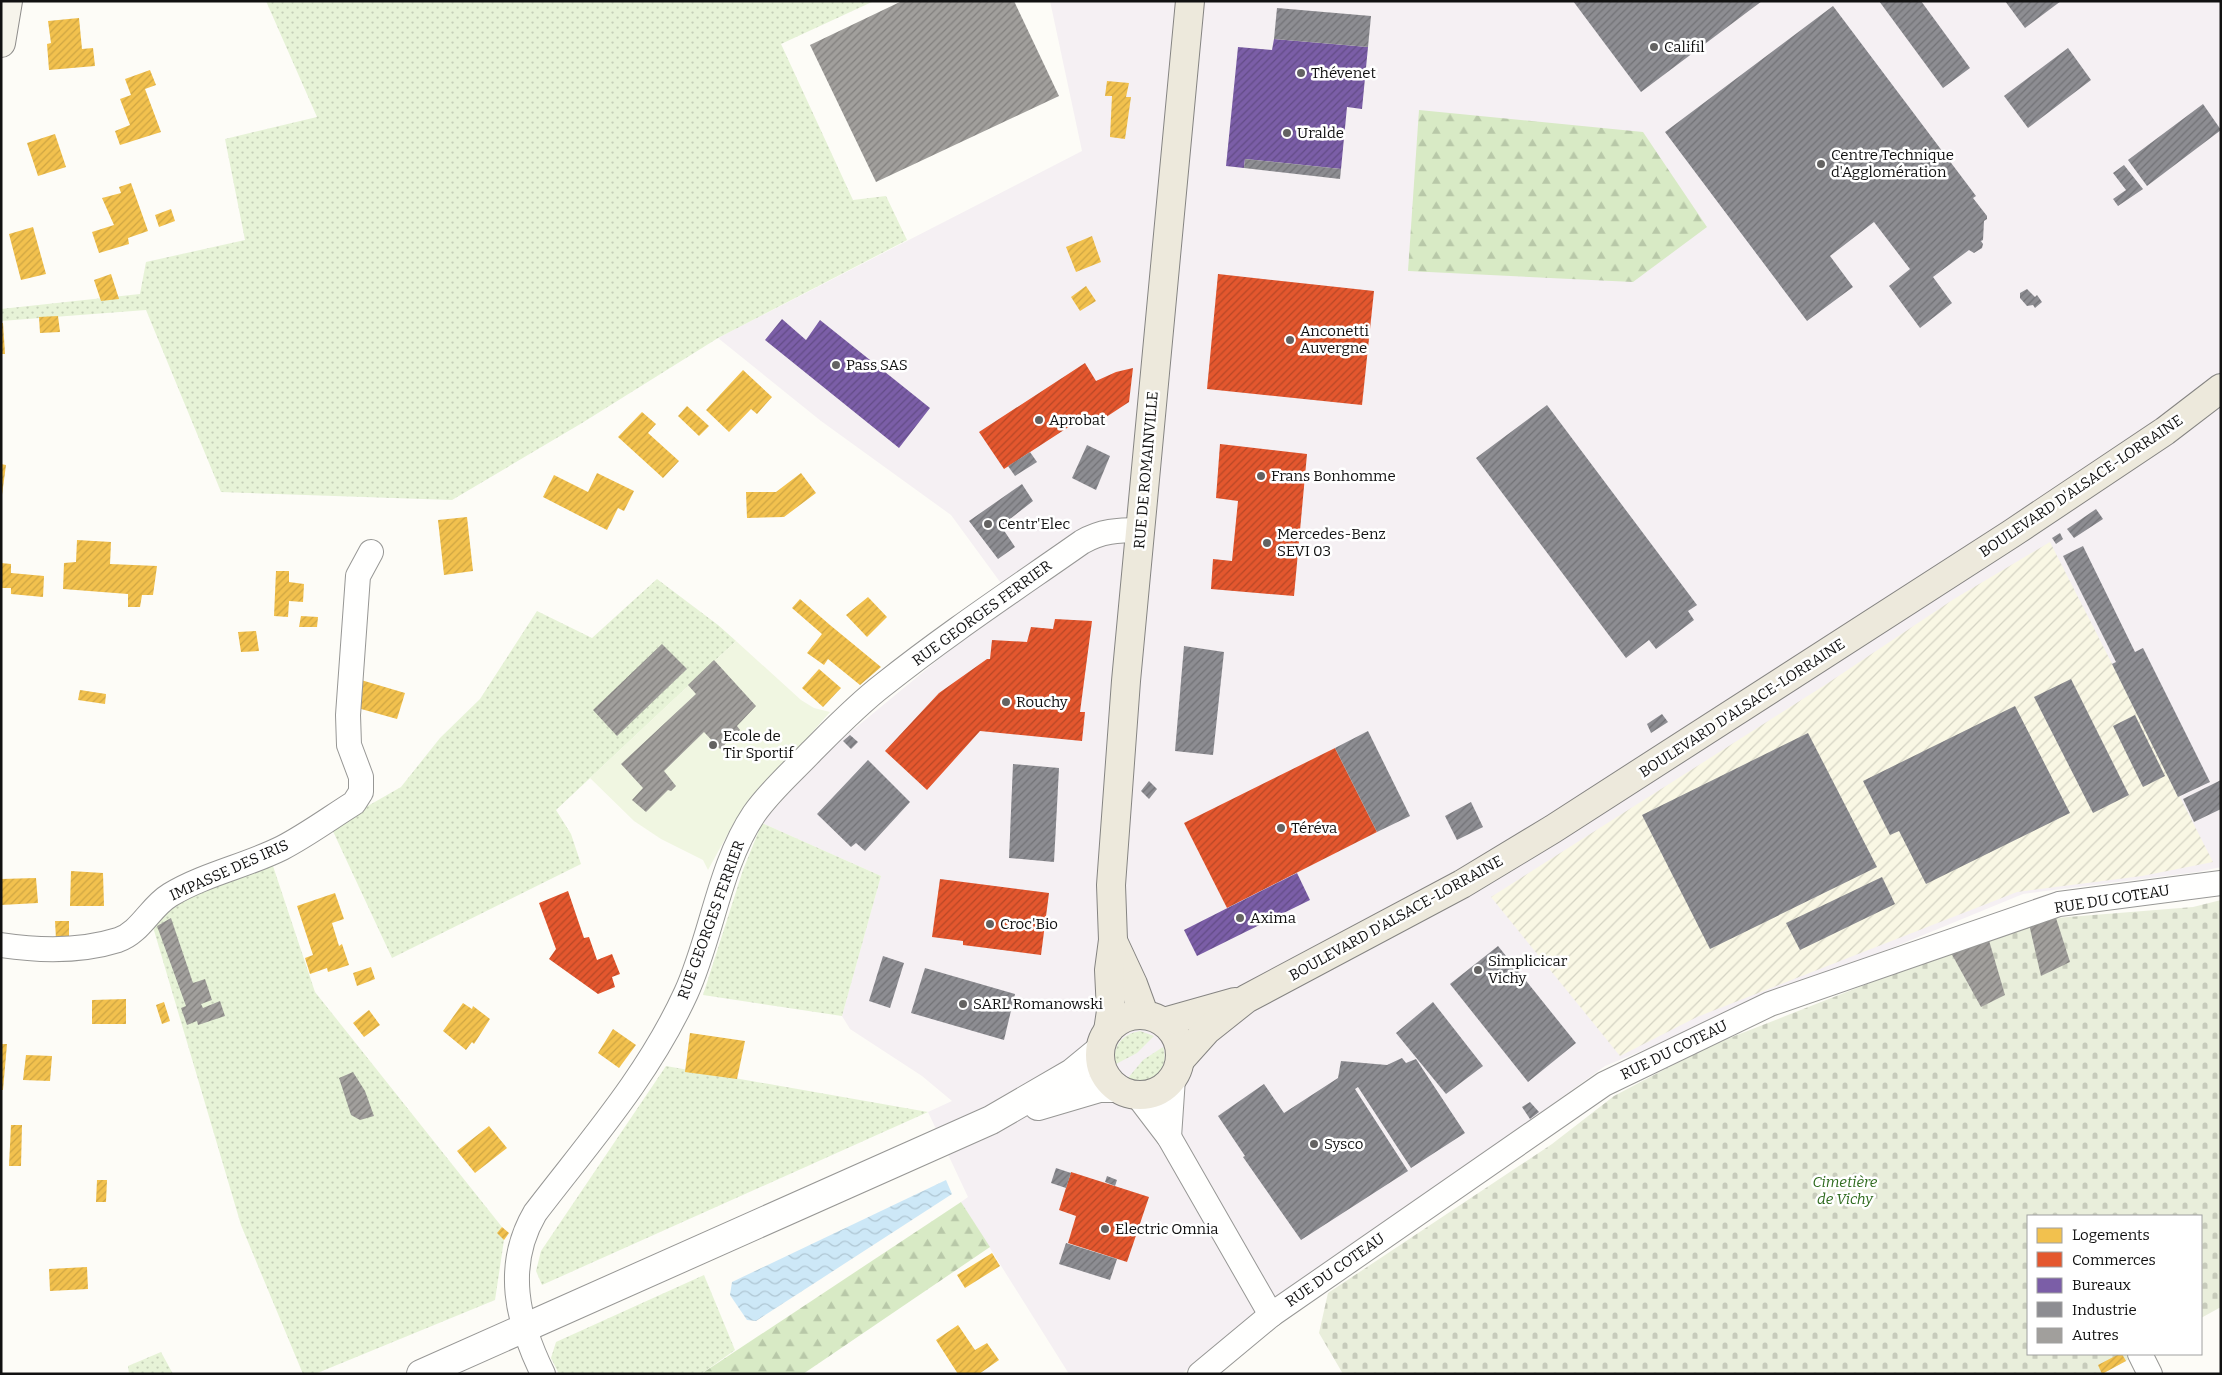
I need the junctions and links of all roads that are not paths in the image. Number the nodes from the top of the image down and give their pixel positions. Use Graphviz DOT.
graph roads {
  1 [pos="8,1"];
  2 [pos="1190,1"];
  3 [pos="1,43"];
  4 [pos="2221,388"];
  5 [pos="1140,530"];
  6 [pos="371,552"];
  7 [pos="2221,883"];
  8 [pos="1113,940"];
  9 [pos="1,945"];
  10 [pos="1246,999"];
  11 [pos="1154,1018"];
  12 [pos="1104,1041"];
  13 [pos="1177,1068"];
  14 [pos="1127,1091"];
  15 [pos="986,1123"];
  16 [pos="1169,1137"];
  17 [pos="1271,1315"];
  18 [pos="525,1326"];
  19 [pos="2140,1355"];
  20 [pos="421,1374"];
  21 [pos="542,1374"];
  22 [pos="1200,1374"];
  23 [pos="2150,1374"];
  1 -- 3 [label="main road"];
  2 -- 5 [label="main road, RUE DE ROMAINVILLE"];
  4 -- 10 [label="main road, BOULEVARD D'ALSACE-LORRAINE"];
  5 -- 8 [label="main road, RUE DE ROMAINVILLE"];
  5 -- 18 [label="street, RUE GEORGES FERRIER"];
  6 -- 9 [label="street, IMPASSE DES IRIS"];
  7 -- 17 [label="street, RUE DU COTEAU"];
  8 -- 11 [label="main road, RUE DE ROMAINVILLE"];
  8 -- 12 [label="main road, RUE DE ROMAINVILLE"];
  10 -- 11 [label="main road, BOULEVARD D'ALSACE-LORRAINE"];
  10 -- 13 [label="main road, BOULEVARD D'ALSACE-LORRAINE"];
  11 -- 12 [label="main road"];
  11 -- 13 [label="main road"];
  12 -- 14 [label="main road"];
  12 -- 15 [label="street"];
  13 -- 14 [label="main road"];
  13 -- 16 [label="street"];
  14 -- 15 [label="street"];
  14 -- 16 [label="street"];
  15 -- 18 [label="street"];
  16 -- 17 [label="street"];
  17 -- 22 [label="street, RUE DU COTEAU"];
  18 -- 20 [label="street"];
  18 -- 21 [label="street, RUE GEORGES FERRIER"];
  19 -- 23 [label="street"];
}
